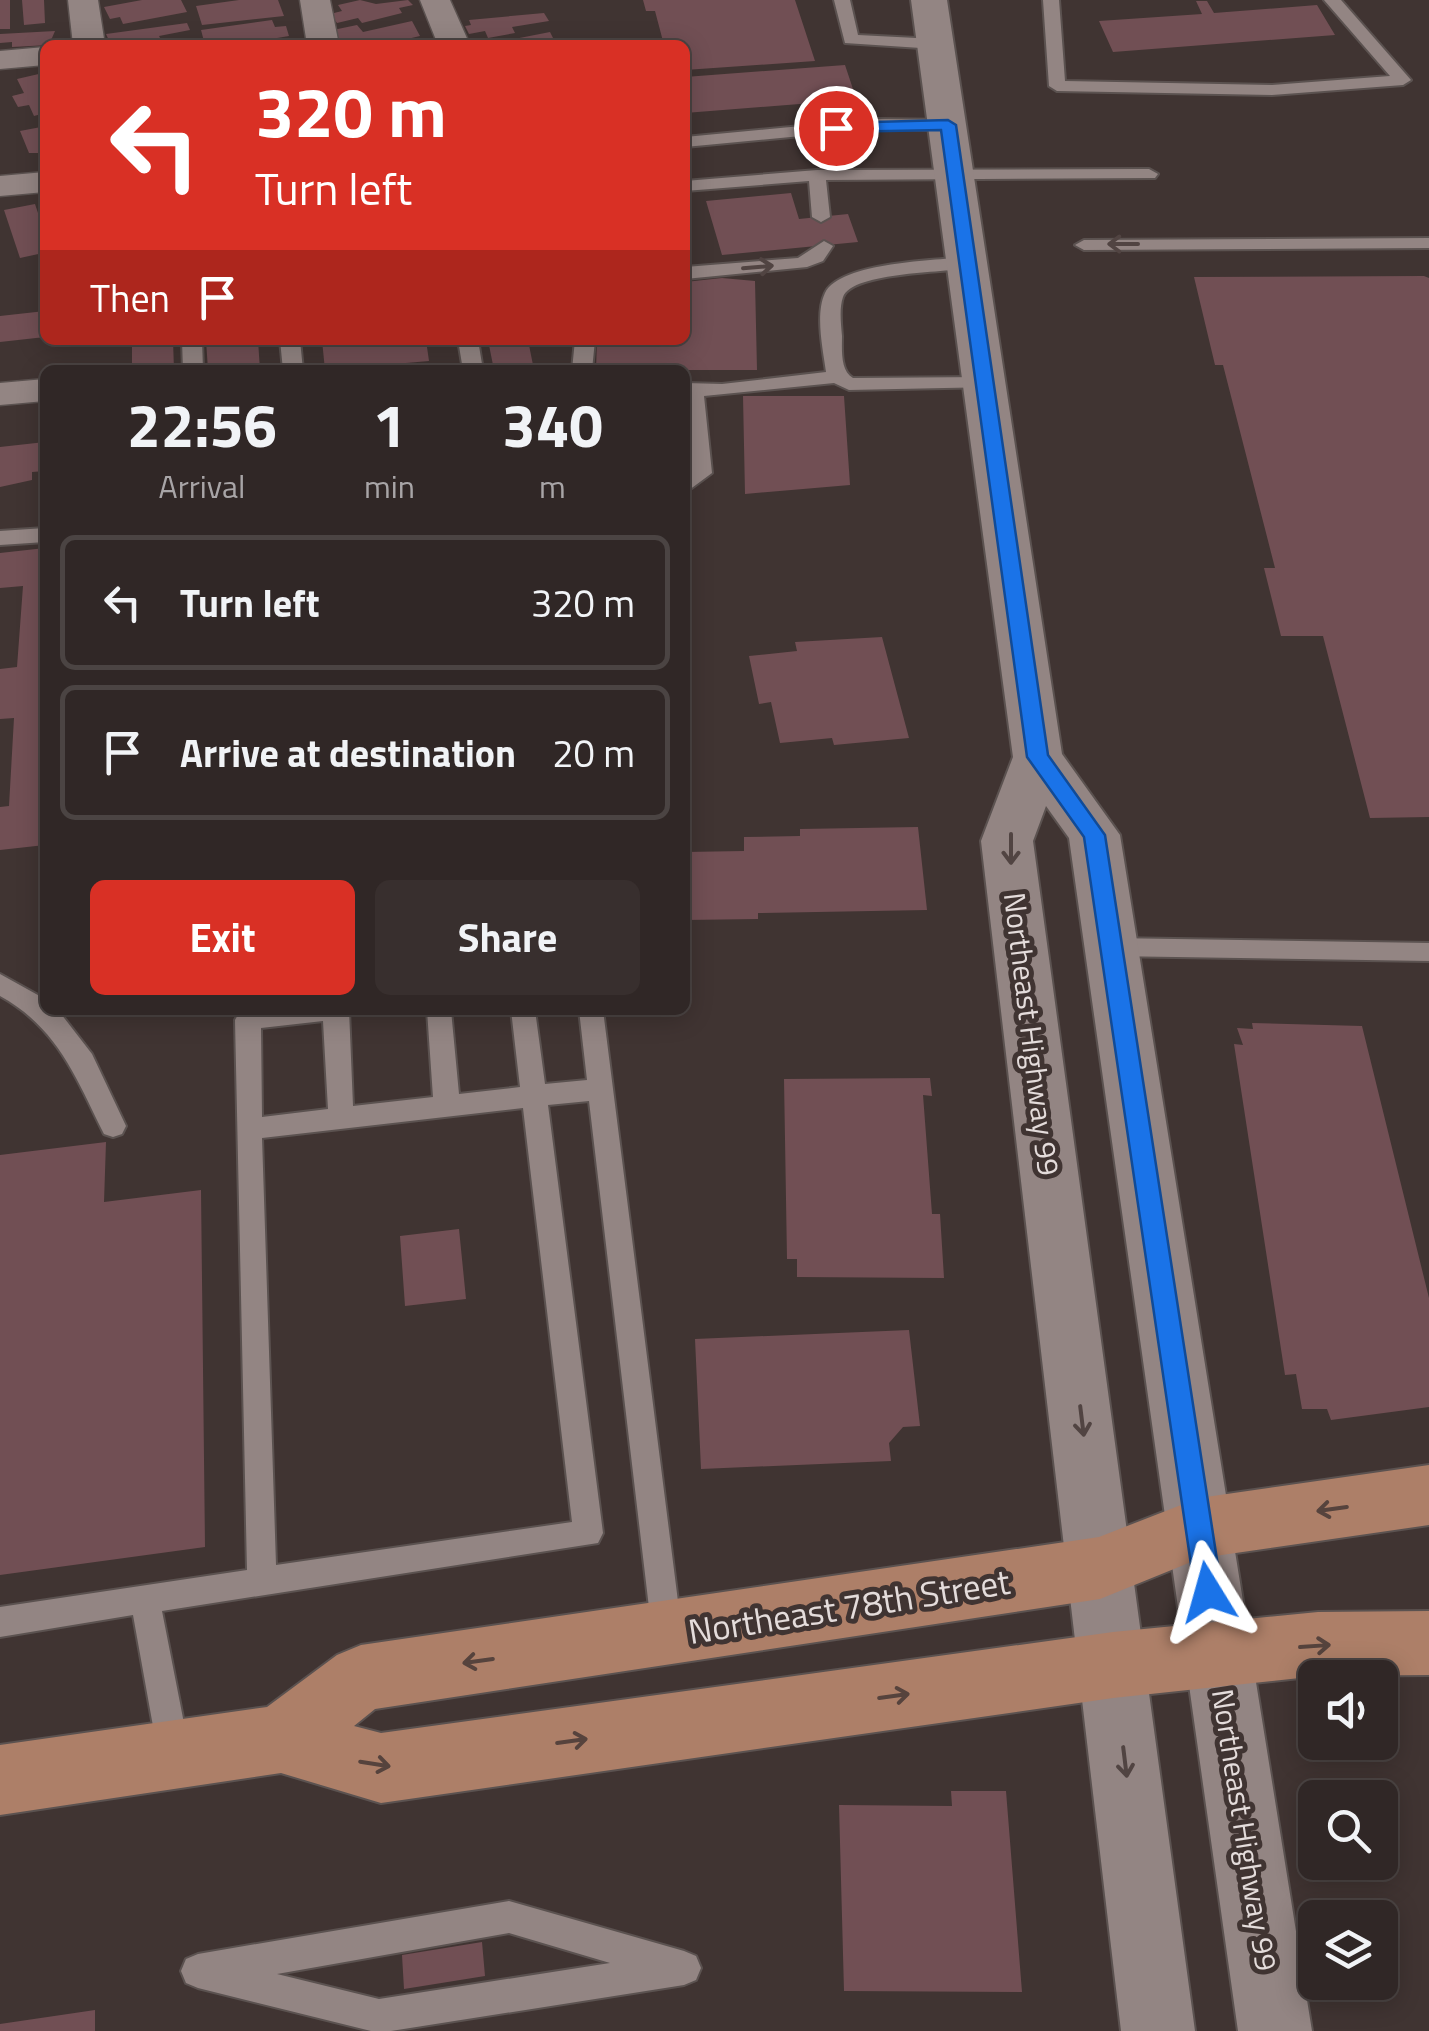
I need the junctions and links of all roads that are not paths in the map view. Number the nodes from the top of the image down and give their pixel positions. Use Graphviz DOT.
graph roads {
  1 [pos="84,0"];
  2 [pos="315,0"];
  3 [pos="435,0"];
  4 [pos="842,0"];
  5 [pos="929,0"];
  6 [pos="1051,0"];
  7 [pos="1332,0"];
  8 [pos="88,40"];
  9 [pos="322,40"];
  10 [pos="452,40"];
  11 [pos="936,44"];
  12 [pos="40,56"];
  13 [pos="0,60"];
  14 [pos="948,125"];
  15 [pos="690,142"];
  16 [pos="1148,174"];
  17 [pos="817,175"];
  18 [pos="956,176"];
  19 [pos="40,182"];
  20 [pos="0,186"];
  21 [pos="690,186"];
  22 [pos="821,217"];
  23 [pos="1429,243"];
  24 [pos="1084,244"];
  25 [pos="824,246"];
  26 [pos="969,263"];
  27 [pos="690,273"];
  28 [pos="836,377"];
  29 [pos="986,383"];
  30 [pos="690,389"];
  31 [pos="40,390"];
  32 [pos="0,394"];
  33 [pos="690,395"];
  34 [pos="690,482"];
  35 [pos="40,535"];
  36 [pos="0,538"];
  37 [pos="1038,757"];
  38 [pos="1111,947"];
  39 [pos="1429,952"];
  40 [pos="0,984"];
  41 [pos="40,1008"];
  42 [pos="46,1015"];
  43 [pos="292,1015"];
  44 [pos="336,1015"];
  45 [pos="439,1015"];
  46 [pos="525,1015"];
  47 [pos="592,1015"];
  48 [pos="600,1090"];
  49 [pos="534,1096"];
  50 [pos="447,1105"];
  51 [pos="340,1118"];
  52 [pos="113,1126"];
  53 [pos="249,1129"];
  54 [pos="1429,1496"];
  55 [pos="1199,1528"];
  56 [pos="1100,1568"];
  57 [pos="262,1582"];
  58 [pos="145,1599"];
  59 [pos="0,1622"];
  60 [pos="667,1633"];
  61 [pos="1429,1644"];
  62 [pos="1218,1656"];
  63 [pos="1113,1665"];
  64 [pos="281,1739"];
  65 [pos="174,1754"];
  66 [pos="0,1780"];
  67 [pos="198,1970"];
  68 [pos="1158,2031"];
  69 [pos="1275,2031"];
  1 -- 8 [label="street"];
  2 -- 9 [label="street"];
  3 -- 10 [label="street"];
  4 -- 11 [label="lane"];
  5 -- 11 [label="main road, Northeast Highway 99"];
  6 -- 7 [label="lane"];
  11 -- 14 [label="main road, Northeast Highway 99"];
  12 -- 13 [label="street"];
  14 -- 15 [label="lane"];
  14 -- 18 [label="main road, Northeast Highway 99"];
  16 -- 18 [label="lane"];
  17 -- 18 [label="lane"];
  17 -- 21 [label="lane"];
  17 -- 22 [label="lane"];
  18 -- 26 [label="main road, Northeast Highway 99"];
  19 -- 20 [label="street"];
  23 -- 24 [label="lane, one-way"];
  27 -- 25 [label="lane, one-way"];
  26 -- 28 [label="lane"];
  26 -- 29 [label="main road, Northeast Highway 99"];
  28 -- 29 [label="lane"];
  28 -- 30 [label="lane"];
  29 -- 37 [label="main road, Northeast Highway 99"];
  31 -- 32 [label="street"];
  33 -- 34 [label="lane"];
  35 -- 36 [label="lane"];
  37 -- 38 [label="main road, Northeast Highway 99"];
  37 -- 56 [label="main road, Northeast Highway 99, one-way"];
  38 -- 39 [label="lane"];
  38 -- 55 [label="main road, Northeast Highway 99"];
  40 -- 41 [label="lane"];
  42 -- 52 [label="lane"];
  43 -- 53 [label="lane"];
  44 -- 51 [label="lane"];
  45 -- 50 [label="lane"];
  46 -- 49 [label="lane"];
  47 -- 48 [label="lane"];
  48 -- 49 [label="lane"];
  48 -- 60 [label="lane"];
  49 -- 50 [label="lane"];
  49 -- 57 [label="lane"];
  50 -- 51 [label="lane"];
  51 -- 53 [label="lane"];
  53 -- 57 [label="lane"];
  54 -- 55 [label="main road, Northeast 78th Street, one-way"];
  55 -- 56 [label="main road, Northeast 78th Street"];
  55 -- 62 [label="main road, Northeast Highway 99"];
  56 -- 60 [label="main road, Northeast 78th Street"];
  56 -- 63 [label="main road, Northeast Highway 99"];
  57 -- 58 [label="lane"];
  58 -- 59 [label="lane"];
  58 -- 65 [label="lane"];
  60 -- 64 [label="main road, Northeast 78th Street, one-way"];
  62 -- 61 [label="main road, Northeast 78th Street, one-way"];
  62 -- 63 [label="main road, Northeast 78th Street"];
  62 -- 69 [label="main road, Northeast Highway 99"];
  64 -- 63 [label="main road, Northeast 78th Street, one-way"];
  63 -- 68 [label="main road, Northeast Highway 99, one-way"];
  64 -- 65 [label="main road, Northeast 78th Street"];
  65 -- 66 [label="main road, Northeast 78th Street"];
  67 -- 67 [label="lane"];
}
